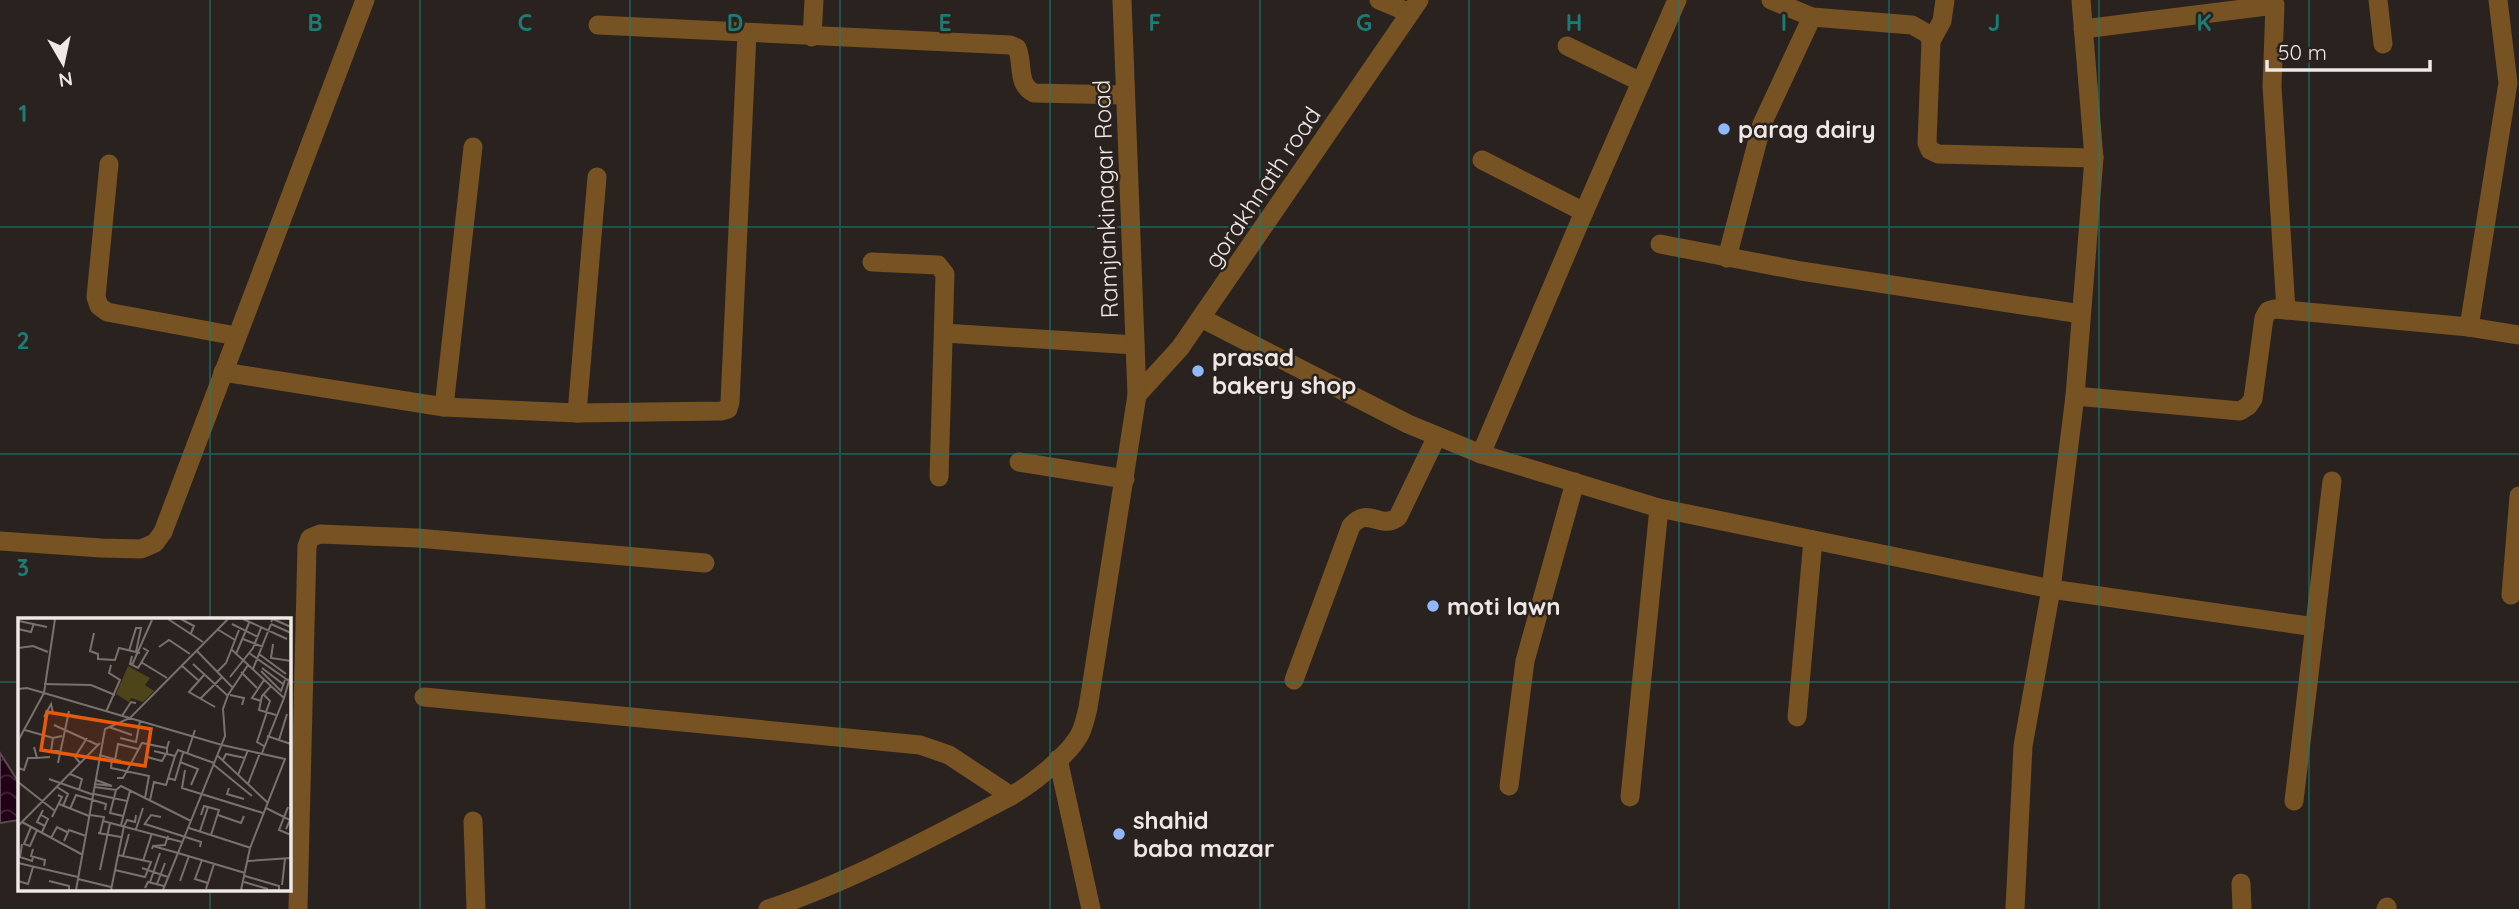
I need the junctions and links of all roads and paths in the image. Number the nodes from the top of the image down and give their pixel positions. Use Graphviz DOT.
graph roads {
  1 [pos="365,0"];
  2 [pos="814,0"];
  3 [pos="1122,0"];
  4 [pos="1378,0"];
  5 [pos="1677,0"];
  6 [pos="1771,0"];
  7 [pos="1945,0"];
  8 [pos="2081,0"];
  9 [pos="2378,0"];
  10 [pos="2498,0"];
  11 [pos="1414,7"];
  12 [pos="1812,17"];
  13 [pos="598,25"];
  14 [pos="2083,29"];
  15 [pos="747,33"];
  16 [pos="812,37"];
  17 [pos="1931,41"];
  18 [pos="2383,44"];
  19 [pos="1567,46"];
  20 [pos="1641,82"];
  21 [pos="1125,96"];
  22 [pos="473,147"];
  23 [pos="2094,158"];
  24 [pos="1482,160"];
  25 [pos="109,164"];
  26 [pos="597,177"];
  27 [pos="1584,212"];
  28 [pos="1660,244"];
  29 [pos="1727,258"];
  30 [pos="872,262"];
  31 [pos="2286,310"];
  32 [pos="2081,314"];
  33 [pos="1201,318"];
  34 [pos="2469,327"];
  35 [pos="944,333"];
  36 [pos="2519,335"];
  37 [pos="236,336"];
  38 [pos="1135,345"];
  39 [pos="223,372"];
  40 [pos="1137,395"];
  41 [pos="2075,396"];
  42 [pos="444,407"];
  43 [pos="577,412"];
  44 [pos="1437,436"];
  45 [pos="1482,454"];
  46 [pos="1019,462"];
  47 [pos="939,477"];
  48 [pos="1125,479"];
  49 [pos="2332,481"];
  50 [pos="1575,482"];
  51 [pos="2519,496"];
  52 [pos="1659,508"];
  53 [pos="1813,540"];
  54 [pos="0,541"];
  55 [pos="705,563"];
  56 [pos="2050,589"];
  57 [pos="2511,595"];
  58 [pos="2315,627"];
  59 [pos="1294,680"];
  60 [pos="424,697"];
  61 [pos="1797,718"];
  62 [pos="1058,759"];
  63 [pos="1509,786"];
  64 [pos="1011,796"];
  65 [pos="1630,797"];
  66 [pos="2294,801"];
  67 [pos="473,821"];
  68 [pos="2241,883"];
  69 [pos="298,909"];
  70 [pos="476,909"];
  71 [pos="768,909"];
  72 [pos="1091,909"];
  73 [pos="2015,909"];
  74 [pos="2242,909"];
  1 -- 37 [label="street"];
  2 -- 16 [label="street"];
  3 -- 21 [label="street, Ramjankinagar Road"];
  4 -- 11 [label="street"];
  5 -- 20 [label="street"];
  6 -- 12 [label="street"];
  7 -- 17 [label="street"];
  8 -- 14 [label="street"];
  9 -- 18 [label="street"];
  10 -- 34 [label="street"];
  11 -- 33 [label="street, gorakhnath road"];
  12 -- 17 [label="street"];
  12 -- 29 [label="street"];
  13 -- 15 [label="street"];
  14 -- 23 [label="street"];
  14 -- 31 [label="street"];
  15 -- 16 [label="street"];
  15 -- 43 [label="street"];
  16 -- 21 [label="street"];
  17 -- 23 [label="street"];
  19 -- 20 [label="street"];
  20 -- 27 [label="street"];
  21 -- 38 [label="street, Ramjankinagar Road"];
  22 -- 42 [label="street"];
  23 -- 32 [label="street"];
  24 -- 27 [label="street"];
  25 -- 37 [label="street"];
  26 -- 43 [label="street"];
  27 -- 45 [label="street"];
  28 -- 29 [label="street"];
  29 -- 32 [label="street"];
  30 -- 35 [label="street"];
  31 -- 34 [label="street"];
  31 -- 41 [label="street"];
  32 -- 41 [label="street"];
  33 -- 40 [label="street, gorakhnath road"];
  33 -- 44 [label="street"];
  34 -- 36 [label="street"];
  35 -- 38 [label="street"];
  35 -- 47 [label="street"];
  37 -- 39 [label="street"];
  38 -- 40 [label="street, Ramjankinagar Road"];
  39 -- 42 [label="street"];
  39 -- 54 [label="street"];
  40 -- 48 [label="street, Ramjankinagar Road"];
  41 -- 56 [label="street"];
  42 -- 43 [label="street"];
  44 -- 45 [label="street"];
  44 -- 59 [label="street"];
  45 -- 50 [label="street"];
  46 -- 48 [label="street"];
  48 -- 62 [label="street, Ramjankinagar Road"];
  49 -- 58 [label="street"];
  50 -- 52 [label="street"];
  50 -- 63 [label="street"];
  51 -- 57 [label="street"];
  52 -- 53 [label="street"];
  52 -- 65 [label="street"];
  53 -- 56 [label="street"];
  53 -- 61 [label="street"];
  55 -- 69 [label="street"];
  56 -- 58 [label="street"];
  56 -- 73 [label="street"];
  58 -- 66 [label="street"];
  60 -- 64 [label="street"];
  62 -- 64 [label="street, Ramjankinagar Road"];
  62 -- 72 [label="street"];
  64 -- 71 [label="street, Ramjankinagar Road"];
  67 -- 70 [label="street"];
  68 -- 74 [label="street"];
}
